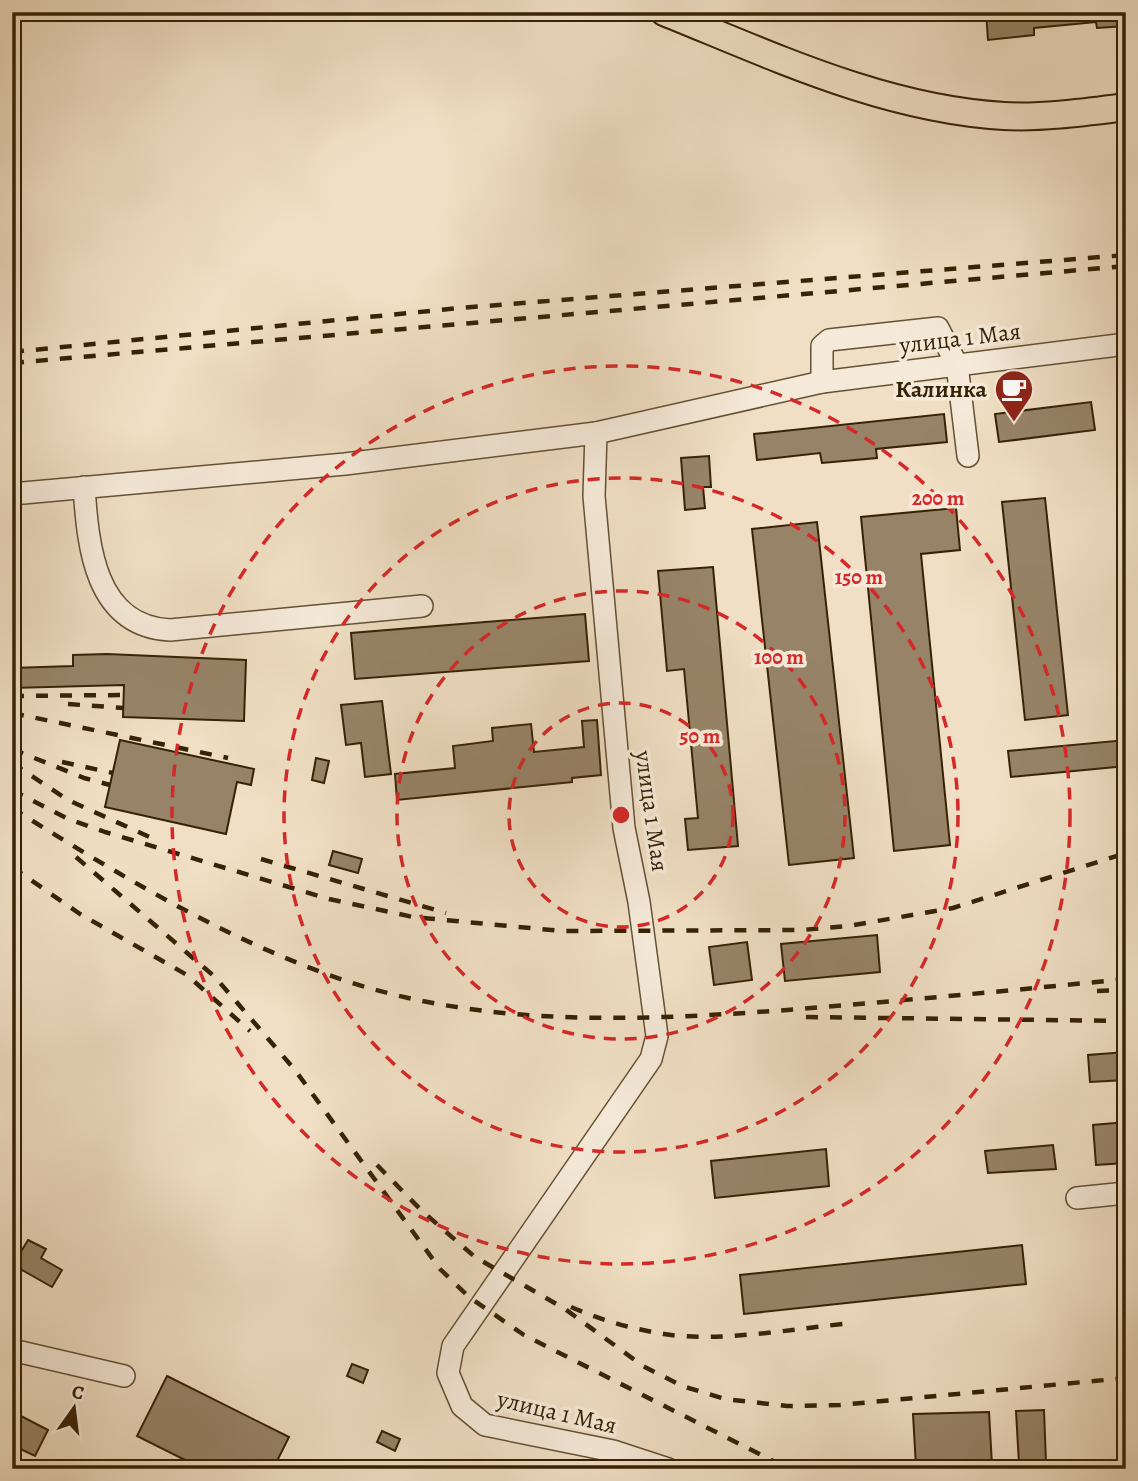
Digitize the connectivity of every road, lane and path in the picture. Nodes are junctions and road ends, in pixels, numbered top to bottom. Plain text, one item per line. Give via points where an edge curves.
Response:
1 (664, 12) edge
2 (1126, 107) edge
3 (1126, 344) edge
4 (957, 365) junction
5 (822, 382) junction
6 (596, 433) junction
7 (968, 456) dead end
8 (84, 487) junction
9 (12, 494) edge
10 (422, 606) dead end
11 (1126, 1193) edge
12 (1077, 1198) dead end
13 (12, 1350) edge
14 (124, 1376) dead end
15 (668, 1469) edge

1 - 2 main road via 803,68 919,104 1006,116
3 - 4 street, улица 1 Мая
4 - 5 street, улица 1 Мая
4 - 5 street via 938,328 829,340 822,346
4 - 7 street
5 - 6 street, улица 1 Мая
6 - 8 street via 345,464
6 - 15 street, улица 1 Мая via 594,496 624,828 657,1036 651,1059 453,1346 448,1373 462,1406 485,1425 613,1451
8 - 9 street
8 - 10 street via 94,567 122,613 149,629
11 - 12 street
13 - 14 street

